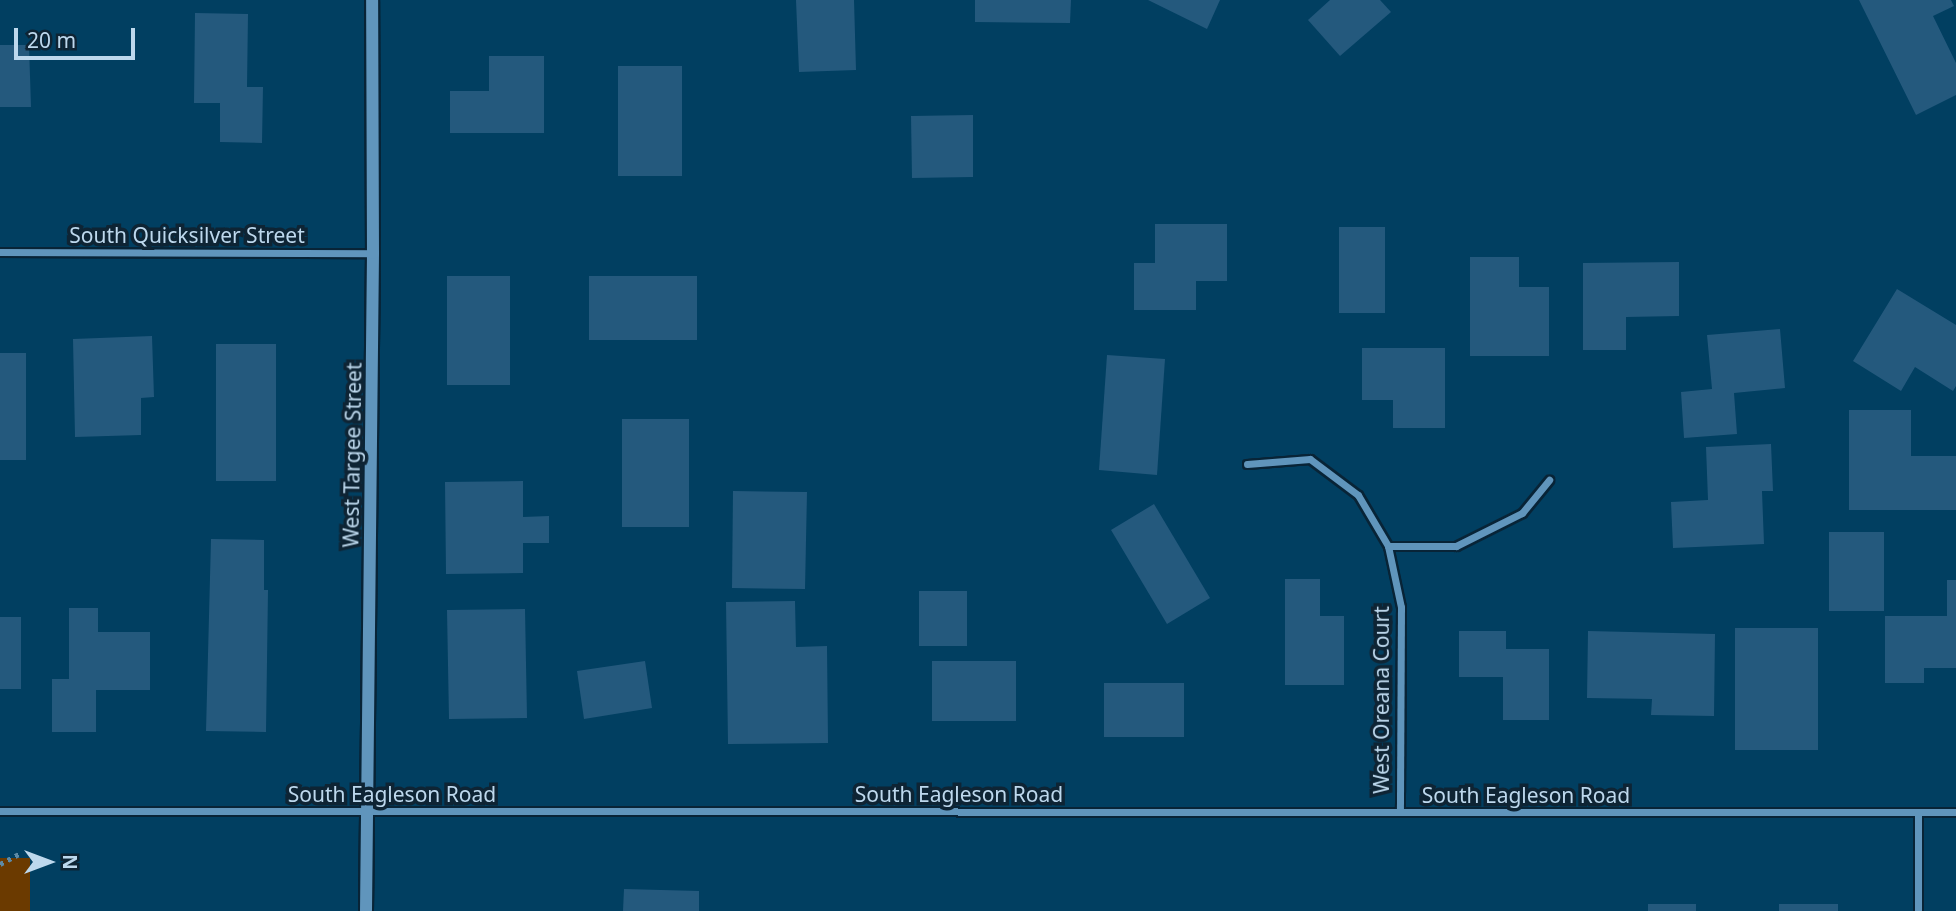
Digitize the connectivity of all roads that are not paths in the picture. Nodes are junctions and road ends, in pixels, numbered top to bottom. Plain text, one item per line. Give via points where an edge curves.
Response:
1 (372, 0) edge
2 (0, 252) edge
3 (373, 253) junction
4 (1247, 464) dead end
5 (1549, 480) dead end
6 (1388, 546) junction
7 (0, 811) edge
8 (367, 812) junction
9 (1399, 812) junction
10 (1918, 812) junction
11 (1956, 812) edge
12 (366, 911) edge
13 (1918, 911) edge

1 - 3 street, West Targee Street
2 - 3 street, South Quicksilver Street
3 - 8 street, West Targee Street
4 - 6 street, West Oreana Court via 1310,459 1358,495
5 - 6 street via 1522,513 1456,546
6 - 9 street, West Oreana Court via 1401,607
7 - 8 street, South Eagleson Road
8 - 9 street, South Eagleson Road
8 - 12 street, West Targee Street
9 - 10 street, South Eagleson Road
10 - 11 street, South Eagleson Road
10 - 13 street

